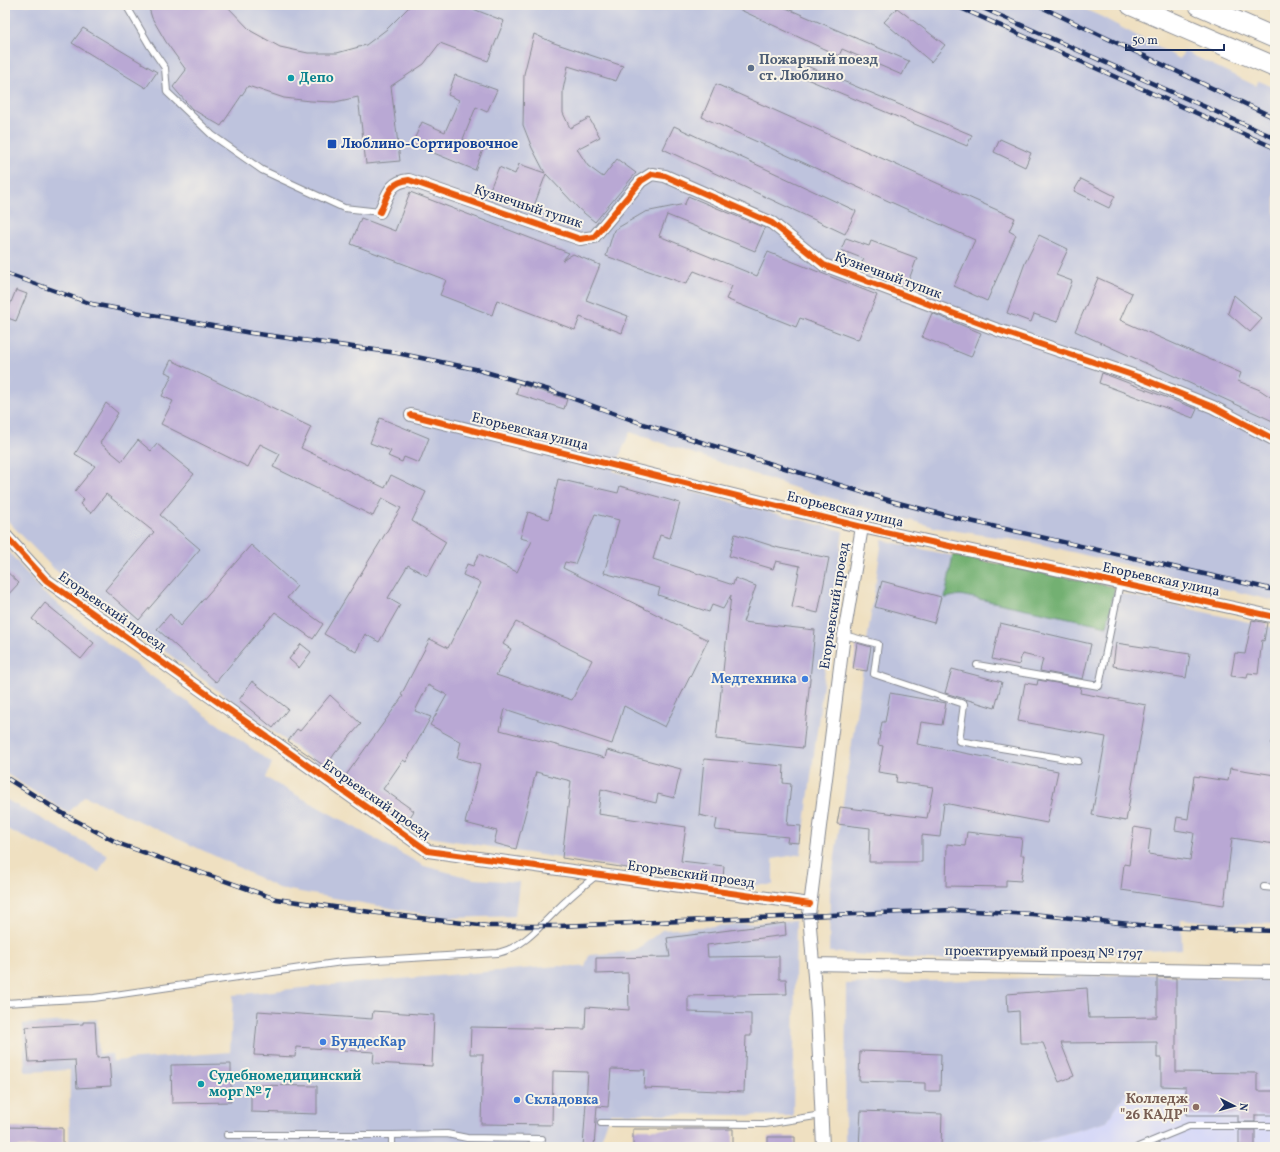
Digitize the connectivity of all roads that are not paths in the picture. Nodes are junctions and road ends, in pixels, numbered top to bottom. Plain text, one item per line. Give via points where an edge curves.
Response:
1 (126, 5) edge
2 (1131, 5) edge
3 (1199, 5) edge
4 (1275, 38) edge
5 (1275, 67) edge
6 (380, 212) joint
7 (412, 415) dead end
8 (1275, 440) edge
9 (862, 527) junction
10 (5, 535) edge
11 (1120, 583) junction
12 (1275, 617) edge
13 (844, 634) junction
14 (977, 665) dead end
15 (1078, 761) dead end
16 (597, 875) junction
17 (1264, 887) dead end
18 (1275, 888) edge
19 (810, 904) junction
20 (812, 964) junction
21 (1275, 972) edge
22 (5, 1002) edge
23 (822, 1115) junction
24 (601, 1123) dead end
25 (1275, 1126) edge
26 (228, 1135) dead end
27 (392, 1135) junction
28 (542, 1139) dead end
29 (392, 1147) edge
30 (823, 1147) edge
31 (1138, 1147) edge

1 - 6 lane via 165,68 167,92 212,135 262,170 344,208
2 - 5 main road
3 - 4 main road
6 - 8 street, Кузнечный тупик via 391,188 398,181 409,180 580,239 594,237 641,181 652,174 665,176 772,223 824,265 998,330 1138,377 1213,407
7 - 9 street, Егорьевская улица
9 - 11 street, Егорьевская улица
9 - 13 street, Егорьевский проезд
10 - 16 street, Егорьевский проезд via 46,580 428,852
11 - 12 street, Егорьевская улица
11 - 14 lane via 1099,686
13 - 15 lane via 878,644 874,674 964,704 959,741
13 - 19 street, Егорьевский проезд
16 - 19 street, Егорьевский проезд
16 - 22 lane via 521,944 498,953 342,962 94,998
17 - 18 lane
19 - 20 street, Егорьевский проезд
20 - 21 street, проектируемый проезд № 1797
20 - 23 street, Егорьевский проезд
23 - 24 lane via 765,1124
23 - 30 street, Егорьевский проезд
25 - 31 lane via 1189,1126
26 - 27 lane
27 - 28 lane via 447,1134 467,1138
27 - 29 lane

